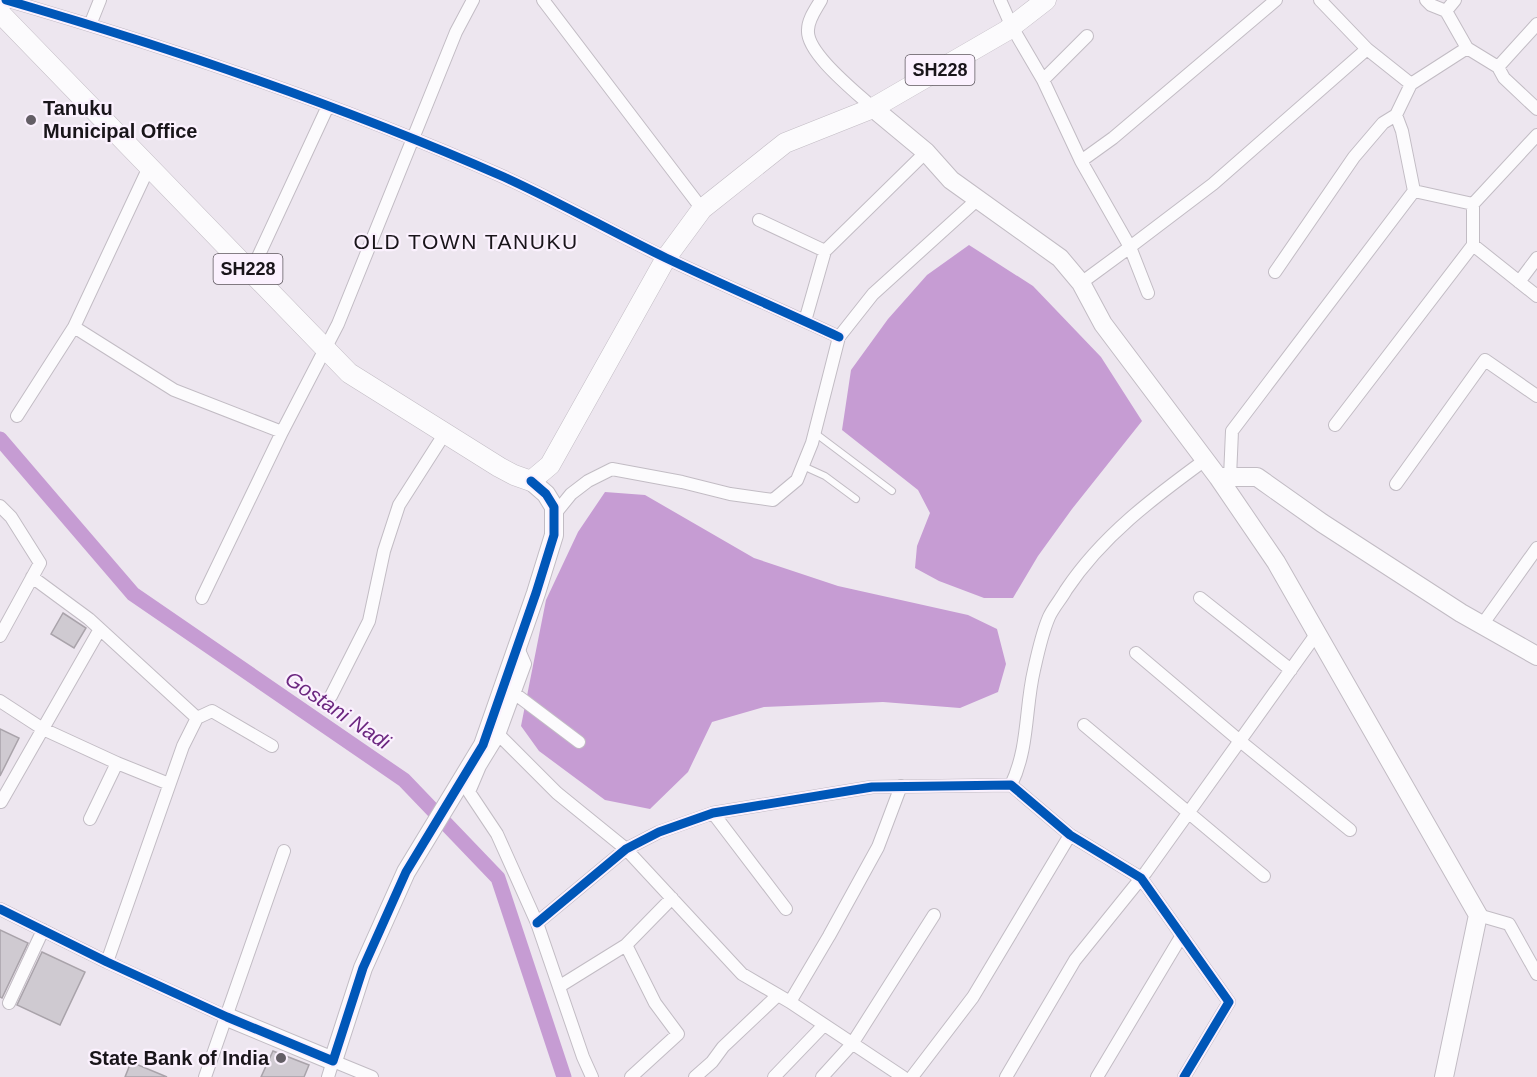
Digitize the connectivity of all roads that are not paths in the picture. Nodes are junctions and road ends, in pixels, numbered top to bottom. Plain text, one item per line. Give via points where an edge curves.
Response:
1 (6, 0) edge
2 (100, 0) edge
3 (472, 0) edge
4 (543, 0) edge
5 (821, 0) edge
6 (1000, 0) edge
7 (1276, 0) edge
8 (1320, 0) edge
9 (1426, 0) edge
10 (1455, 0) edge
11 (0, 3) edge
12 (1446, 11) junction
13 (0, 13) edge
14 (1022, 19) edge
15 (1537, 24) edge
16 (90, 25) junction
17 (1087, 36) dead end
18 (1467, 48) junction
19 (1367, 49) junction
20 (1498, 68) junction
21 (1043, 80) junction
22 (1411, 84) junction
23 (328, 106) junction
24 (873, 108) junction
25 (1537, 109) edge
26 (1396, 115) junction
27 (1537, 135) edge
28 (412, 138) junction
29 (926, 152) junction
30 (1081, 161) junction
31 (149, 167) junction
32 (1414, 191) junction
33 (979, 198) junction
34 (1473, 204) junction
35 (702, 209) junction
36 (759, 220) dead end
37 (1473, 245) junction
38 (1130, 248) junction
39 (825, 251) junction
40 (666, 258) junction
41 (1537, 258) edge
42 (251, 272) junction
43 (1275, 272) dead end
44 (1518, 282) junction
45 (1081, 283) junction
46 (1148, 292) dead end
47 (1537, 296) edge
48 (805, 321) junction
49 (74, 327) junction
50 (839, 337) junction
51 (325, 348) junction
52 (1537, 396) edge
53 (17, 416) dead end
54 (1335, 425) dead end
55 (282, 432) junction
56 (445, 433) junction
57 (815, 433) junction
58 (1205, 460) junction
59 (803, 466) junction
60 (1224, 477) junction
61 (531, 481) junction
62 (1396, 484) dead end
63 (892, 491) dead end
64 (856, 499) dead end
65 (0, 506) edge
66 (554, 515) junction
67 (1537, 548) edge
68 (32, 577) junction
69 (202, 598) dead end
70 (1200, 598) dead end
71 (1482, 625) junction
72 (100, 629) junction
73 (1317, 633) junction
74 (0, 636) edge
75 (518, 648) junction
76 (1136, 653) dead end
77 (1537, 656) edge
78 (1291, 670) junction
79 (514, 693) junction
80 (331, 696) dead end
81 (0, 701) edge
82 (197, 718) junction
83 (1084, 725) dead end
84 (43, 729) junction
85 (499, 735) junction
86 (1240, 741) junction
87 (579, 742) dead end
88 (272, 746) dead end
89 (117, 763) junction
90 (169, 784) junction
91 (1011, 785) junction
92 (901, 786) junction
93 (1, 802) edge
94 (712, 813) junction
95 (1189, 813) junction
96 (90, 819) dead end
97 (1350, 830) dead end
98 (1070, 835) junction
99 (626, 849) junction
100 (284, 851) dead end
101 (1264, 876) dead end
102 (1141, 878) junction
103 (672, 898) junction
104 (0, 909) edge
105 (786, 909) dead end
106 (934, 915) dead end
107 (1478, 915) junction
108 (537, 923) junction
109 (43, 930) junction
110 (1182, 935) junction
111 (626, 945) junction
112 (107, 962) junction
113 (1537, 974) edge
114 (560, 986) junction
115 (778, 995) junction
116 (790, 1002) junction
117 (9, 1003) dead end
118 (226, 1017) junction
119 (824, 1025) junction
120 (852, 1044) junction
121 (331, 1069) edge
122 (205, 1077) edge
123 (372, 1077) edge
124 (592, 1077) edge
125 (631, 1077) edge
126 (695, 1077) edge
127 (774, 1077) edge
128 (822, 1077) edge
129 (903, 1077) edge
130 (912, 1077) edge
131 (1006, 1077) edge
132 (1098, 1077) edge
133 (1184, 1077) edge
134 (1444, 1077) edge

1 - 11 street
1 - 16 street
2 - 16 street
3 - 28 street
4 - 35 street
5 - 24 street via 807,31 814,50
6 - 14 street
7 - 30 street
8 - 19 street
9 - 12 street
10 - 12 street
12 - 18 street
13 - 31 main road, SH228
14 - 21 street
14 - 24 main road, SH228
15 - 20 street
16 - 23 street
17 - 21 street
18 - 20 street
18 - 22 street
19 - 22 street
19 - 38 street via 1213,184
20 - 25 street
21 - 30 street
22 - 26 street
23 - 28 street
23 - 42 street
24 - 29 street
24 - 35 main road, SH228 via 785,143
26 - 32 street
26 - 43 street via 1383,123 1354,157
27 - 34 street
28 - 40 street via 506,178
28 - 51 street
29 - 33 street via 951,180
29 - 39 street
30 - 38 street
31 - 42 main road, SH228
31 - 49 street
32 - 34 street
32 - 60 street via 1232,431
33 - 45 street via 1060,258
33 - 50 street via 873,294
34 - 37 street
35 - 40 main road, SH228
36 - 39 street
37 - 44 street
37 - 54 street
38 - 45 street
38 - 46 street
39 - 48 street
40 - 48 street
40 - 61 main road, SH228 via 550,465
41 - 44 street
42 - 51 main road, SH228
44 - 47 street
45 - 58 street via 1103,324
48 - 50 street
49 - 53 street
49 - 55 street via 174,390
50 - 57 street
51 - 55 street
51 - 56 main road, SH228 via 349,373
52 - 62 street via 1485,360
55 - 69 street
56 - 61 main road, SH228
56 - 80 street via 399,506 384,551 369,621
57 - 59 street
57 - 63 lane
58 - 60 street
58 - 91 street via 1156,496 1102,544 1049,616 1028,695 1020,767
59 - 64 lane via 825,476
59 - 66 street via 796,480 773,500 612,469 571,494
60 - 71 street via 1257,477
60 - 73 street
61 - 66 street via 546,494
65 - 68 street via 40,564
66 - 75 street via 554,535
67 - 71 street
68 - 72 street
68 - 74 street
70 - 78 street
71 - 77 street
72 - 82 street
72 - 84 street
73 - 78 street
73 - 107 street
75 - 79 street via 525,664
75 - 121 street via 483,745 406,872 363,968
76 - 86 street
78 - 86 street
79 - 85 street
79 - 87 street
81 - 84 street
82 - 88 street via 212,711
82 - 90 street
83 - 95 street
84 - 89 street
84 - 93 street
85 - 99 street via 557,793
85 - 108 street via 469,792 497,834
86 - 95 street
86 - 97 street
89 - 90 street
89 - 96 street
90 - 112 street
91 - 92 street
91 - 98 street
92 - 94 street
92 - 116 street via 878,847
94 - 99 street
94 - 105 street
95 - 101 street
95 - 102 street
98 - 102 street
98 - 130 street via 973,996
99 - 103 street
99 - 108 street
100 - 118 street
102 - 110 street
102 - 131 street via 1075,960
103 - 111 street
103 - 115 street via 742,974
104 - 109 street
106 - 120 street
107 - 113 street via 1509,924
107 - 134 street
108 - 114 street
109 - 112 street
109 - 117 street
110 - 132 street
110 - 133 street via 1229,1002
111 - 114 street
111 - 125 street via 655,1003 678,1034
112 - 118 street
114 - 124 street
115 - 116 street
115 - 126 street
116 - 119 street
118 - 121 street
118 - 122 street
119 - 120 street
119 - 127 street
120 - 128 street
120 - 129 street
121 - 123 street

